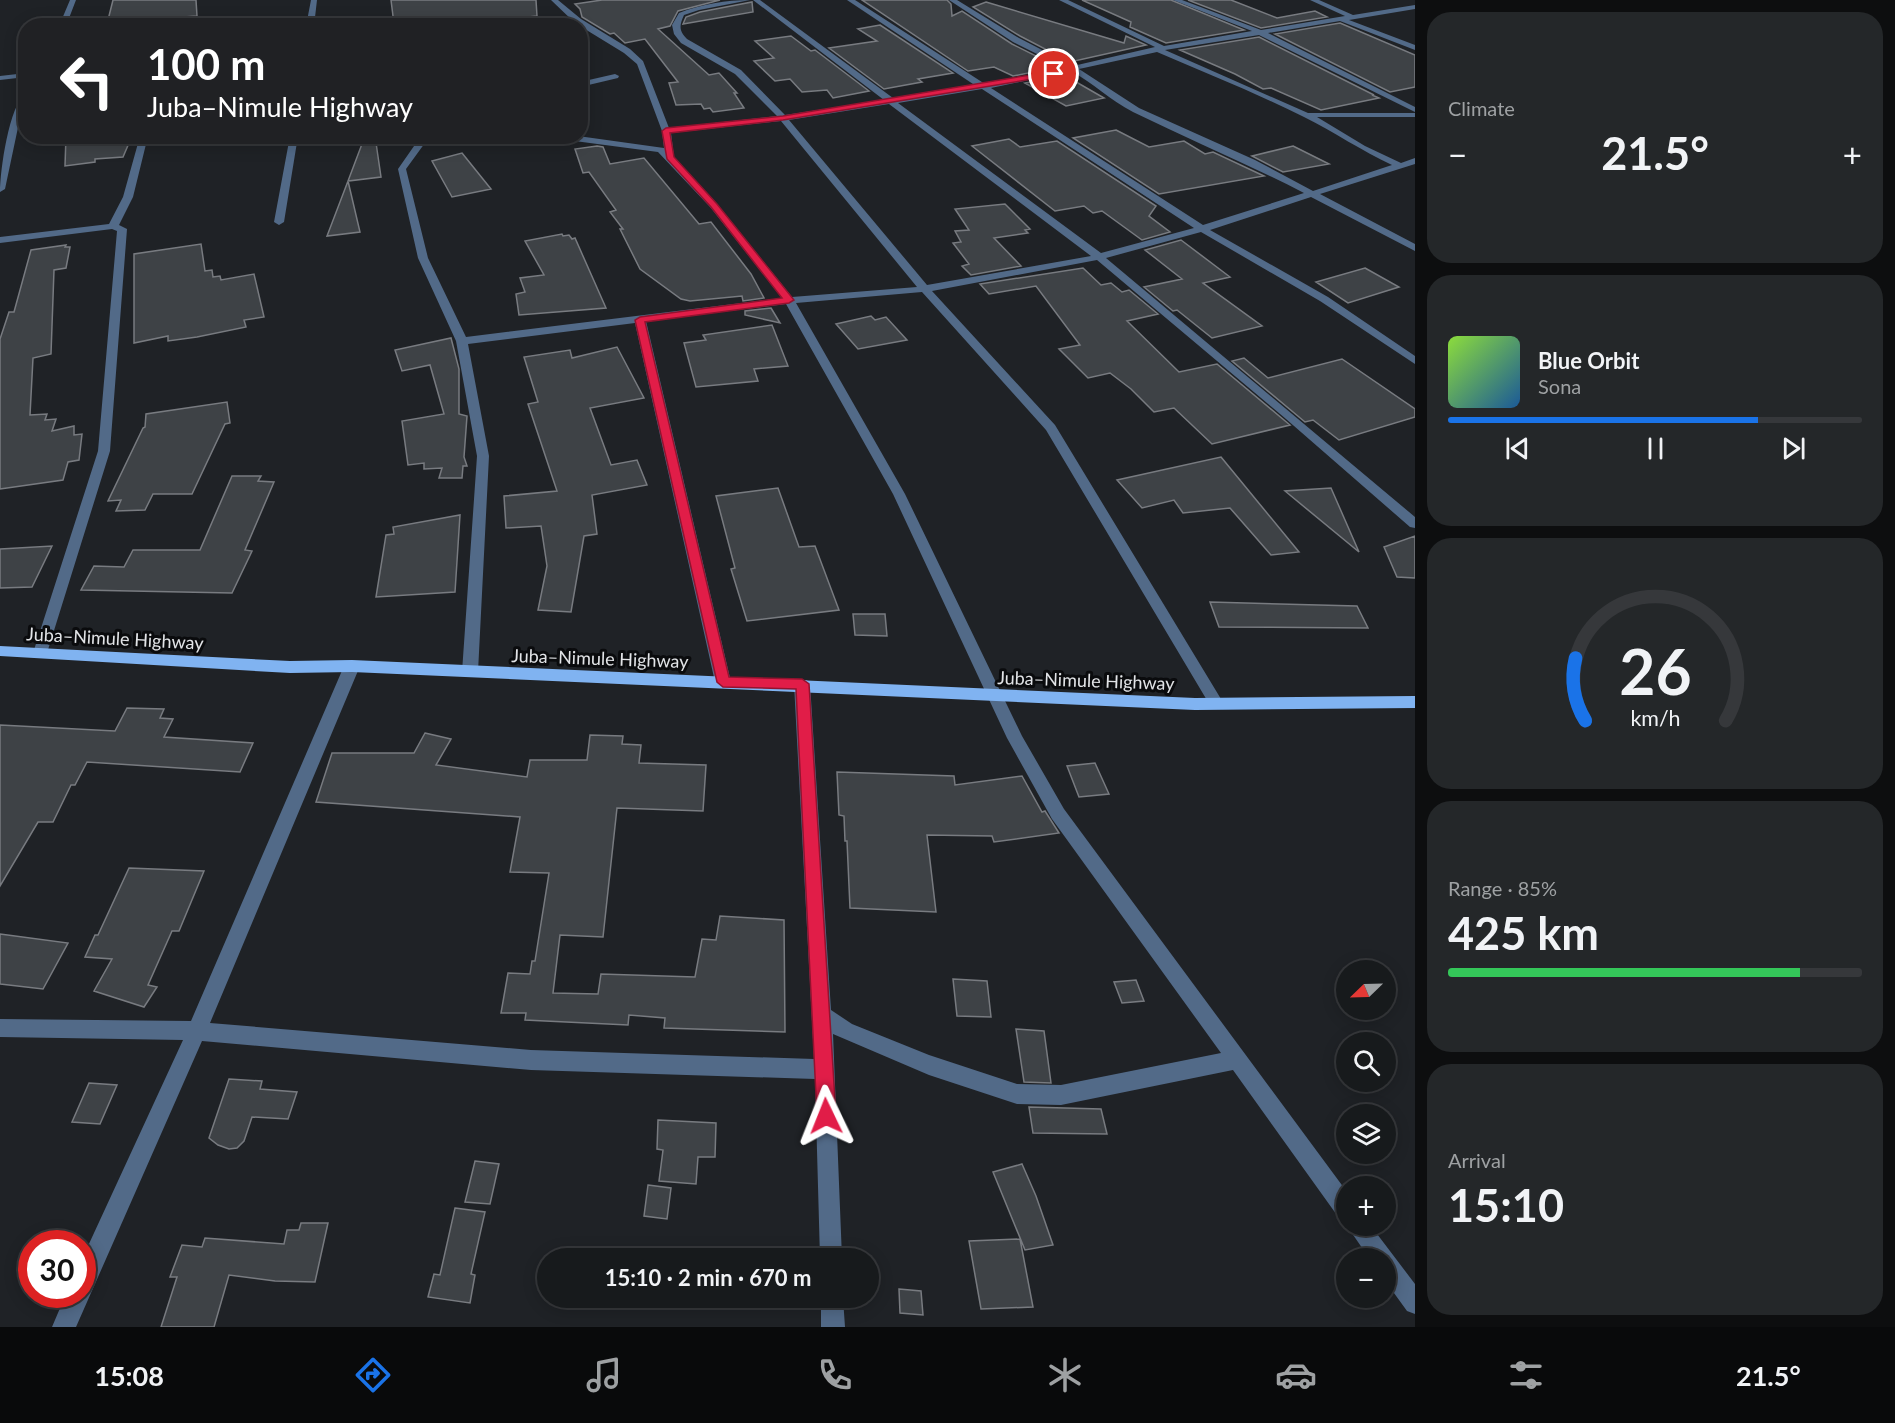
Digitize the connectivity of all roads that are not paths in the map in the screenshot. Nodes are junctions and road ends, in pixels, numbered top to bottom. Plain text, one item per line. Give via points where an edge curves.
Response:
1 (73, 0) edge
2 (314, 0) edge
3 (554, 0) edge
4 (770, 0) edge
5 (850, 0) edge
6 (952, 0) edge
7 (1062, 0) edge
8 (1176, 0) edge
9 (1313, 0) edge
10 (754, 1) edge
11 (1415, 7) edge
12 (1352, 17) junction
13 (65, 18) edge
14 (311, 18) edge
15 (573, 18) edge
16 (1341, 19) junction
17 (588, 30) edge
18 (1258, 31) junction
19 (1160, 48) junction
20 (1415, 48) edge
21 (1073, 69) junction
22 (18, 76) edge
23 (615, 76) dead end
24 (0, 78) edge
25 (588, 83) edge
26 (983, 86) junction
27 (890, 101) junction
28 (1415, 110) edge
29 (18, 113) edge
30 (1307, 115) junction
31 (1415, 115) edge
32 (783, 118) junction
33 (666, 131) junction
34 (588, 140) edge
35 (142, 144) edge
36 (293, 144) edge
37 (420, 144) edge
38 (670, 158) junction
39 (1409, 164) edge
40 (0, 189) edge
41 (1314, 194) junction
42 (279, 222) dead end
43 (113, 226) junction
44 (1202, 229) junction
45 (0, 240) edge
46 (1415, 248) edge
47 (1099, 257) junction
48 (925, 290) junction
49 (789, 300) junction
50 (640, 320) junction
51 (462, 341) junction
52 (1415, 362) edge
53 (1415, 524) edge
54 (0, 651) edge
55 (40, 653) junction
56 (352, 666) junction
57 (470, 672) junction
58 (723, 682) junction
59 (802, 684) junction
60 (997, 696) junction
61 (1415, 702) edge
62 (1216, 703) junction
63 (821, 1014) junction
64 (0, 1028) edge
65 (197, 1031) junction
66 (1236, 1060) junction
67 (825, 1069) junction
68 (1336, 1195) edge
69 (1366, 1236) edge
70 (831, 1248) edge
71 (1375, 1248) edge
72 (96, 1254) edge
73 (1396, 1276) edge
74 (1415, 1302) edge
75 (72, 1308) edge
76 (833, 1308) edge
77 (64, 1327) edge
78 (834, 1327) edge

1 - 13 street
2 - 14 street
3 - 15 street
4 - 10 street
5 - 26 street
6 - 21 street via 1016,40
7 - 19 street
8 - 18 street
9 - 12 street
10 - 27 street
10 - 32 street via 681,14 676,25 678,34 738,72
11 - 12 street
12 - 16 street
16 - 18 street
16 - 20 street
17 - 33 street via 627,51 640,63
18 - 19 street
18 - 28 street
19 - 21 street
19 - 30 street
21 - 26 street
21 - 41 street via 1136,110
22 - 24 street
23 - 25 street
26 - 27 street
26 - 44 street
27 - 32 street
27 - 47 street
29 - 40 street
30 - 31 street
30 - 39 street via 1362,148
32 - 33 street
32 - 48 street
33 - 38 street
34 - 38 street via 661,150
35 - 43 street via 128,197
36 - 42 street
37 - 51 street via 402,169 423,258
38 - 49 street
39 - 41 street
41 - 44 street
41 - 46 street
43 - 45 street
43 - 55 street via 122,229 104,451
44 - 47 street
44 - 52 street via 1324,299
47 - 48 street
47 - 53 street
48 - 49 street
48 - 62 street via 1051,428
49 - 50 street
49 - 60 street via 899,494
50 - 51 street
50 - 58 street
51 - 57 street via 483,456
54 - 55 main road, Juba–Nimule Highway
55 - 56 main road, Juba–Nimule Highway via 290,667
56 - 57 main road, Juba–Nimule Highway
56 - 65 street
57 - 58 main road, Juba–Nimule Highway
58 - 59 main road, Juba–Nimule Highway
59 - 60 main road, Juba–Nimule Highway
59 - 63 street
60 - 62 main road, Juba–Nimule Highway
60 - 66 street via 1058,814
61 - 62 main road, Juba–Nimule Highway
63 - 66 street via 856,1035 929,1065 1017,1094 1061,1095
63 - 67 street
64 - 65 street
65 - 67 street via 531,1060
65 - 72 street
66 - 68 street
67 - 70 street
69 - 71 street
73 - 74 street
75 - 77 street
76 - 78 street

